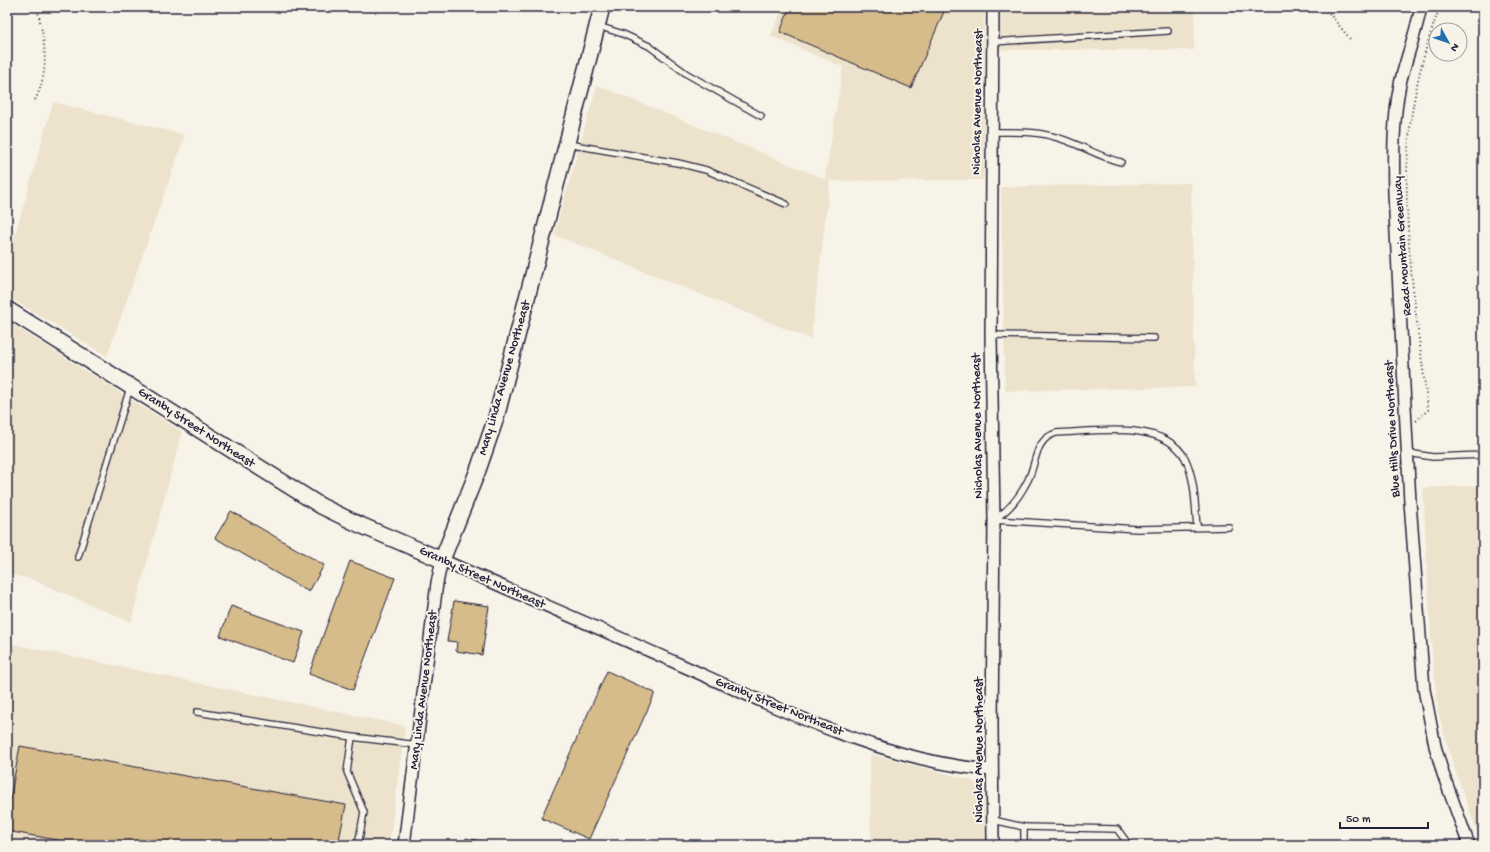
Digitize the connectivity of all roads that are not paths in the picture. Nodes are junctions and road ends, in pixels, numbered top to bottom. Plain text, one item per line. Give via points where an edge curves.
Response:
1 (602, 7) edge
2 (993, 7) edge
3 (1421, 7) edge
4 (598, 26) junction
5 (1168, 32) dead end
6 (993, 42) junction
7 (761, 116) dead end
8 (992, 132) junction
9 (567, 144) junction
10 (1121, 162) dead end
11 (786, 204) dead end
12 (7, 309) edge
13 (991, 335) junction
14 (1154, 338) dead end
15 (131, 386) junction
16 (1408, 453) junction
17 (1483, 455) edge
18 (994, 520) junction
19 (1197, 527) junction
20 (1229, 527) dead end
21 (78, 557) dead end
22 (442, 560) junction
23 (198, 712) dead end
24 (352, 737) junction
25 (418, 745) junction
26 (992, 770) junction
27 (993, 820) junction
28 (1024, 827) junction
29 (358, 845) edge
30 (404, 845) edge
31 (993, 845) edge
32 (1024, 845) edge
33 (1129, 845) edge
34 (1470, 845) edge

1 - 4 street, Mary Linda Avenue Northeast
2 - 6 street, Nicholas Avenue Northeast
3 - 16 street, Blue Hills Drive Northeast via 1400,84 1393,160
4 - 7 lane via 649,46 687,74
4 - 9 street, Mary Linda Avenue Northeast
5 - 6 lane
6 - 8 street, Nicholas Avenue Northeast
8 - 10 lane via 1028,132 1052,136 1093,154
8 - 13 street, Nicholas Avenue Northeast
9 - 11 lane via 706,170
9 - 22 street, Mary Linda Avenue Northeast via 496,418
12 - 15 street, Granby Street Northeast
13 - 14 lane
13 - 18 street, Nicholas Avenue Northeast
15 - 21 lane
15 - 22 street, Granby Street Northeast via 321,506
16 - 17 lane via 1433,457
16 - 34 street, Blue Hills Drive Northeast via 1426,703 1443,774
18 - 19 lane via 1137,529
18 - 19 lane via 1008,510 1016,500 1028,480 1039,446 1044,439 1056,433 1123,431 1155,435 1170,441 1179,450 1189,469
18 - 26 street, Nicholas Avenue Northeast
19 - 20 lane
22 - 25 street, Mary Linda Avenue Northeast
22 - 26 street, Granby Street Northeast via 797,716 900,752
23 - 24 lane
24 - 25 lane
24 - 29 lane via 347,772 364,812
25 - 30 street, Mary Linda Avenue Northeast
26 - 27 street, Nicholas Avenue Northeast
27 - 28 lane
27 - 31 street, Nicholas Avenue Northeast
28 - 32 lane
28 - 33 lane via 1116,829

